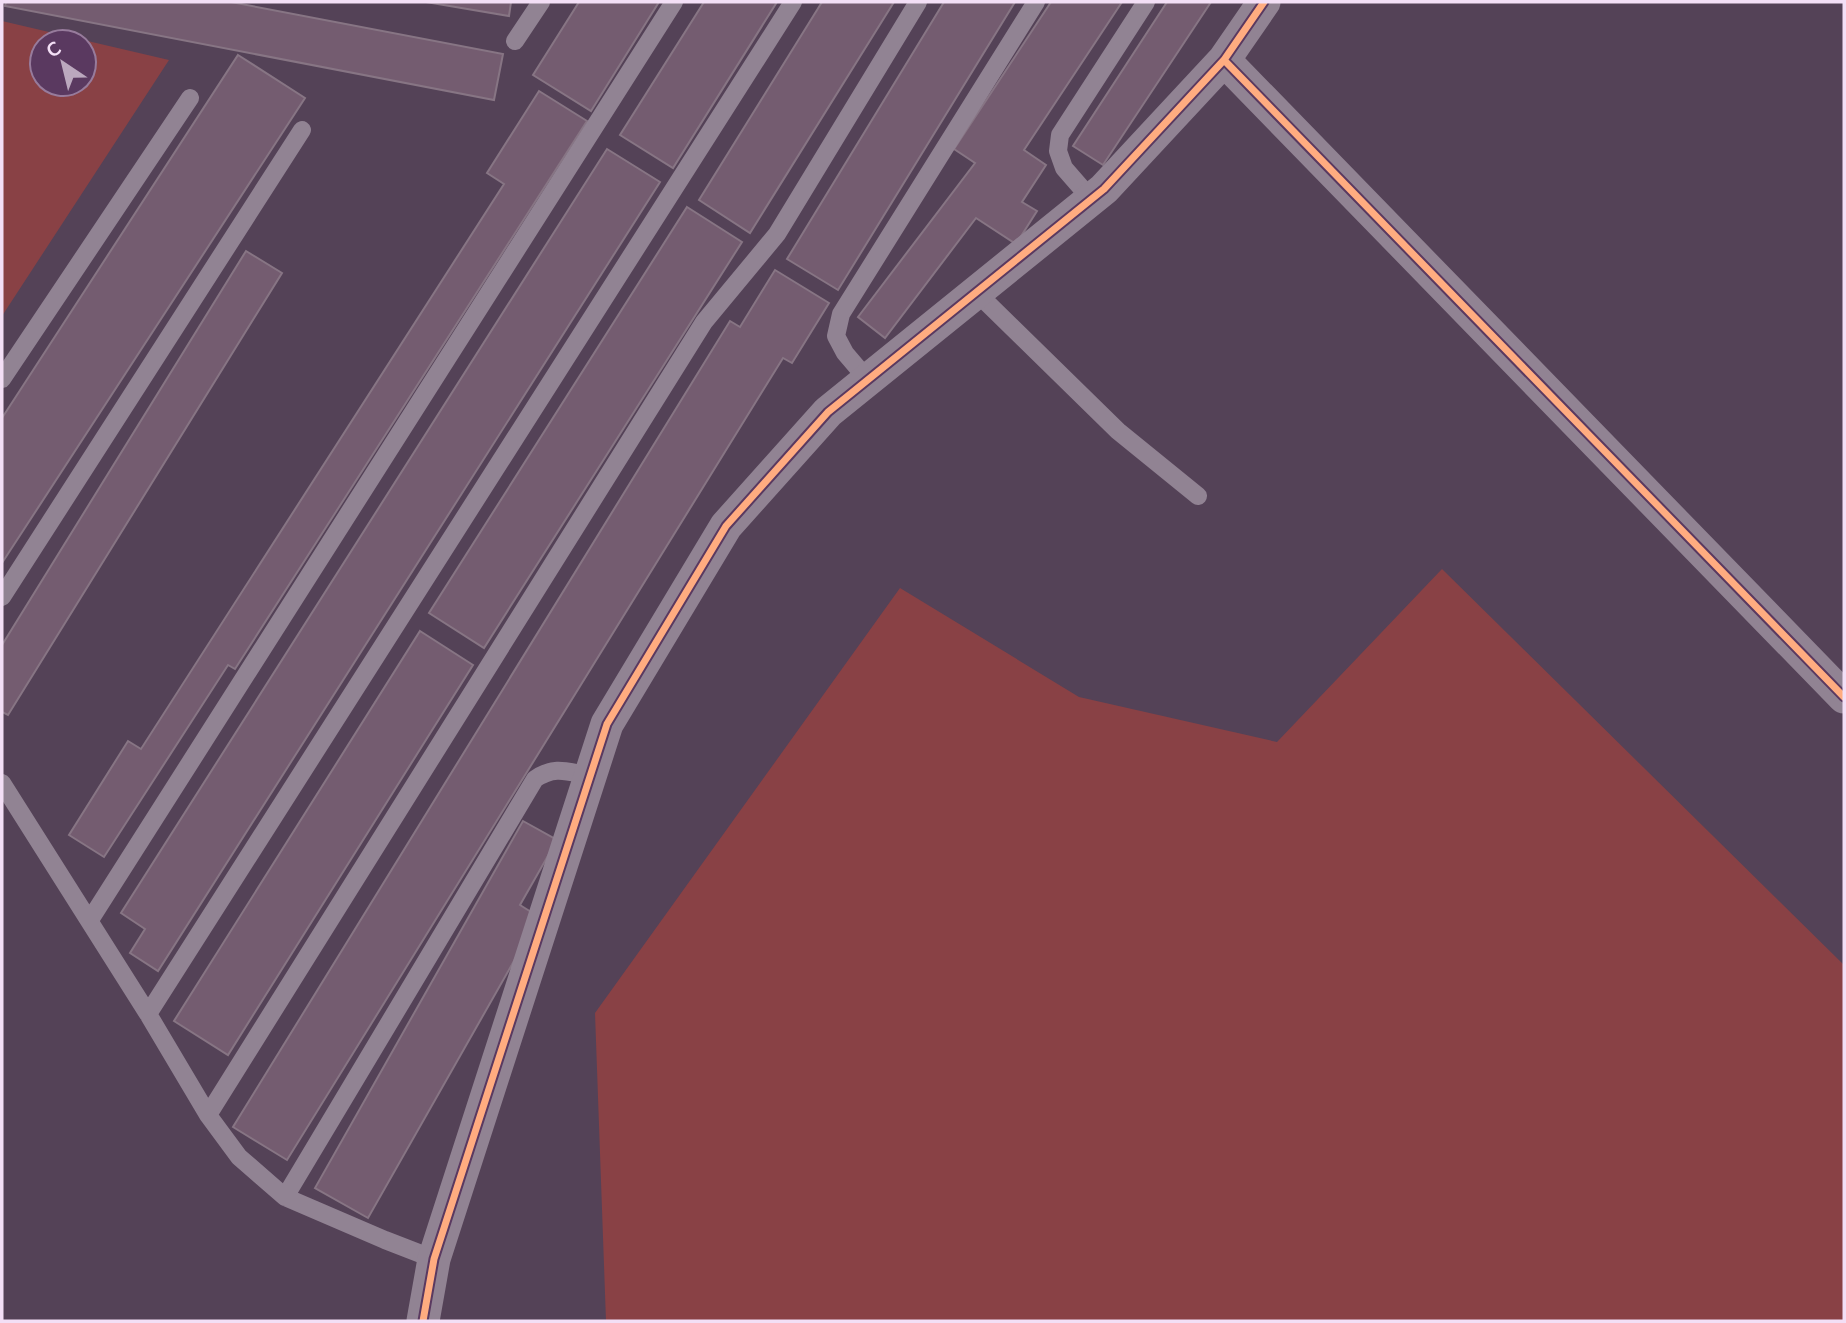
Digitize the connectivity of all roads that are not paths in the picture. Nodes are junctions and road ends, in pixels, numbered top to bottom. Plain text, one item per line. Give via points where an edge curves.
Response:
1 (541, 2) edge
2 (674, 2) edge
3 (793, 2) edge
4 (918, 2) edge
5 (1036, 2) edge
6 (1146, 2) edge
7 (1264, 2) edge
8 (515, 41) dead end
9 (1224, 60) junction
10 (190, 98) dead end
11 (302, 130) dead end
12 (1091, 199) junction
13 (976, 292) junction
14 (2, 379) edge
15 (868, 380) junction
16 (1198, 496) dead end
17 (2, 597) edge
18 (1844, 697) edge
19 (591, 776) junction
20 (2, 783) edge
21 (90, 920) junction
22 (148, 1014) junction
23 (208, 1115) junction
24 (285, 1196) junction
25 (434, 1259) junction
26 (423, 1321) edge

1 - 8 lane
2 - 21 lane
3 - 22 lane
4 - 23 lane via 777,234 704,322
5 - 15 lane via 841,314 836,336
6 - 12 lane via 1060,135 1058,151 1064,168
7 - 9 street
9 - 12 street
9 - 18 street
10 - 14 lane
11 - 17 lane
12 - 13 street
13 - 15 street
13 - 16 lane via 1118,431
15 - 19 street via 828,412 726,526 607,724
19 - 24 lane via 559,770 535,779
19 - 25 street
20 - 21 lane
21 - 22 lane
22 - 23 lane
23 - 24 lane via 239,1157
24 - 25 lane
25 - 26 street

